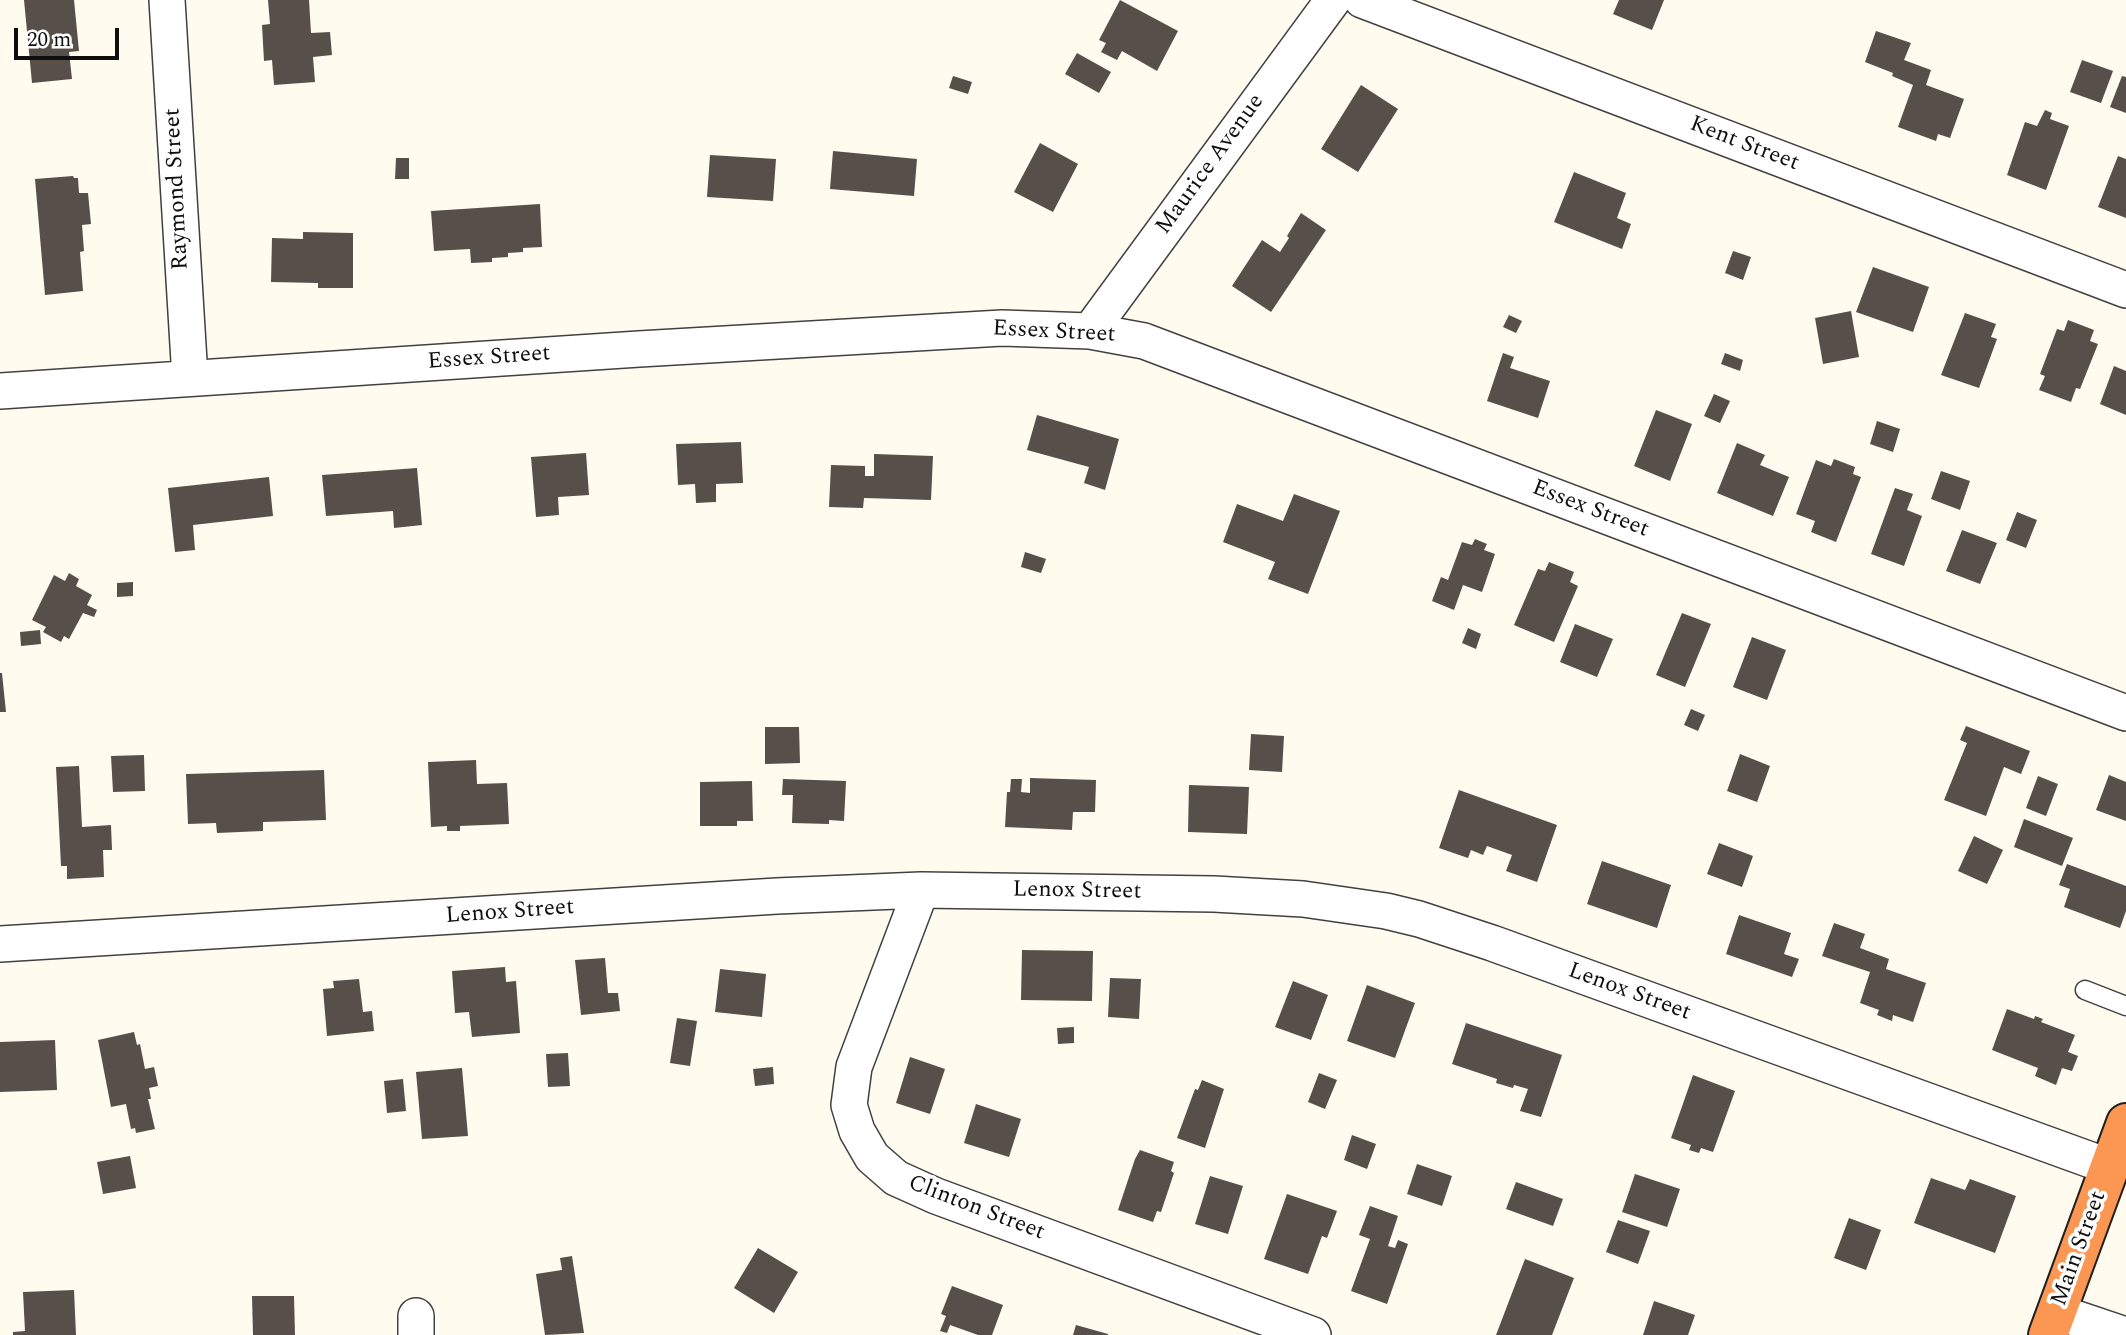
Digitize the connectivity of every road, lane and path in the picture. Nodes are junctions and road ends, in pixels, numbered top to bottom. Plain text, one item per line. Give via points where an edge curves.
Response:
1 (167, 0) edge
2 (1332, 0) edge
3 (1362, 0) edge
4 (2126, 290) edge
5 (1090, 331) junction
6 (190, 378) junction
7 (0, 391) edge
8 (2126, 713) edge
9 (921, 890) junction
10 (0, 944) edge
11 (2085, 990) dead end
12 (2126, 1006) edge
13 (2126, 1123) edge
14 (2110, 1167) junction
15 (2053, 1323) edge
16 (1313, 1335) edge
17 (2125, 1335) edge

1 - 6 street, Raymond Street
2 - 5 street, Maurice Avenue
3 - 4 street, Kent Street
5 - 6 street, Essex Street via 988,329
5 - 8 street, Essex Street via 1144,341
6 - 7 street, Essex Street
9 - 10 street, Lenox Street
9 - 14 street, Lenox Street via 1214,894 1303,899 1386,911 1492,943
9 - 16 street, Clinton Street via 854,1067 849,1105 857,1132 872,1157 896,1178 936,1196
11 - 12 lane
13 - 14 highway, Main Street
14 - 15 highway, Main Street
15 - 17 street

